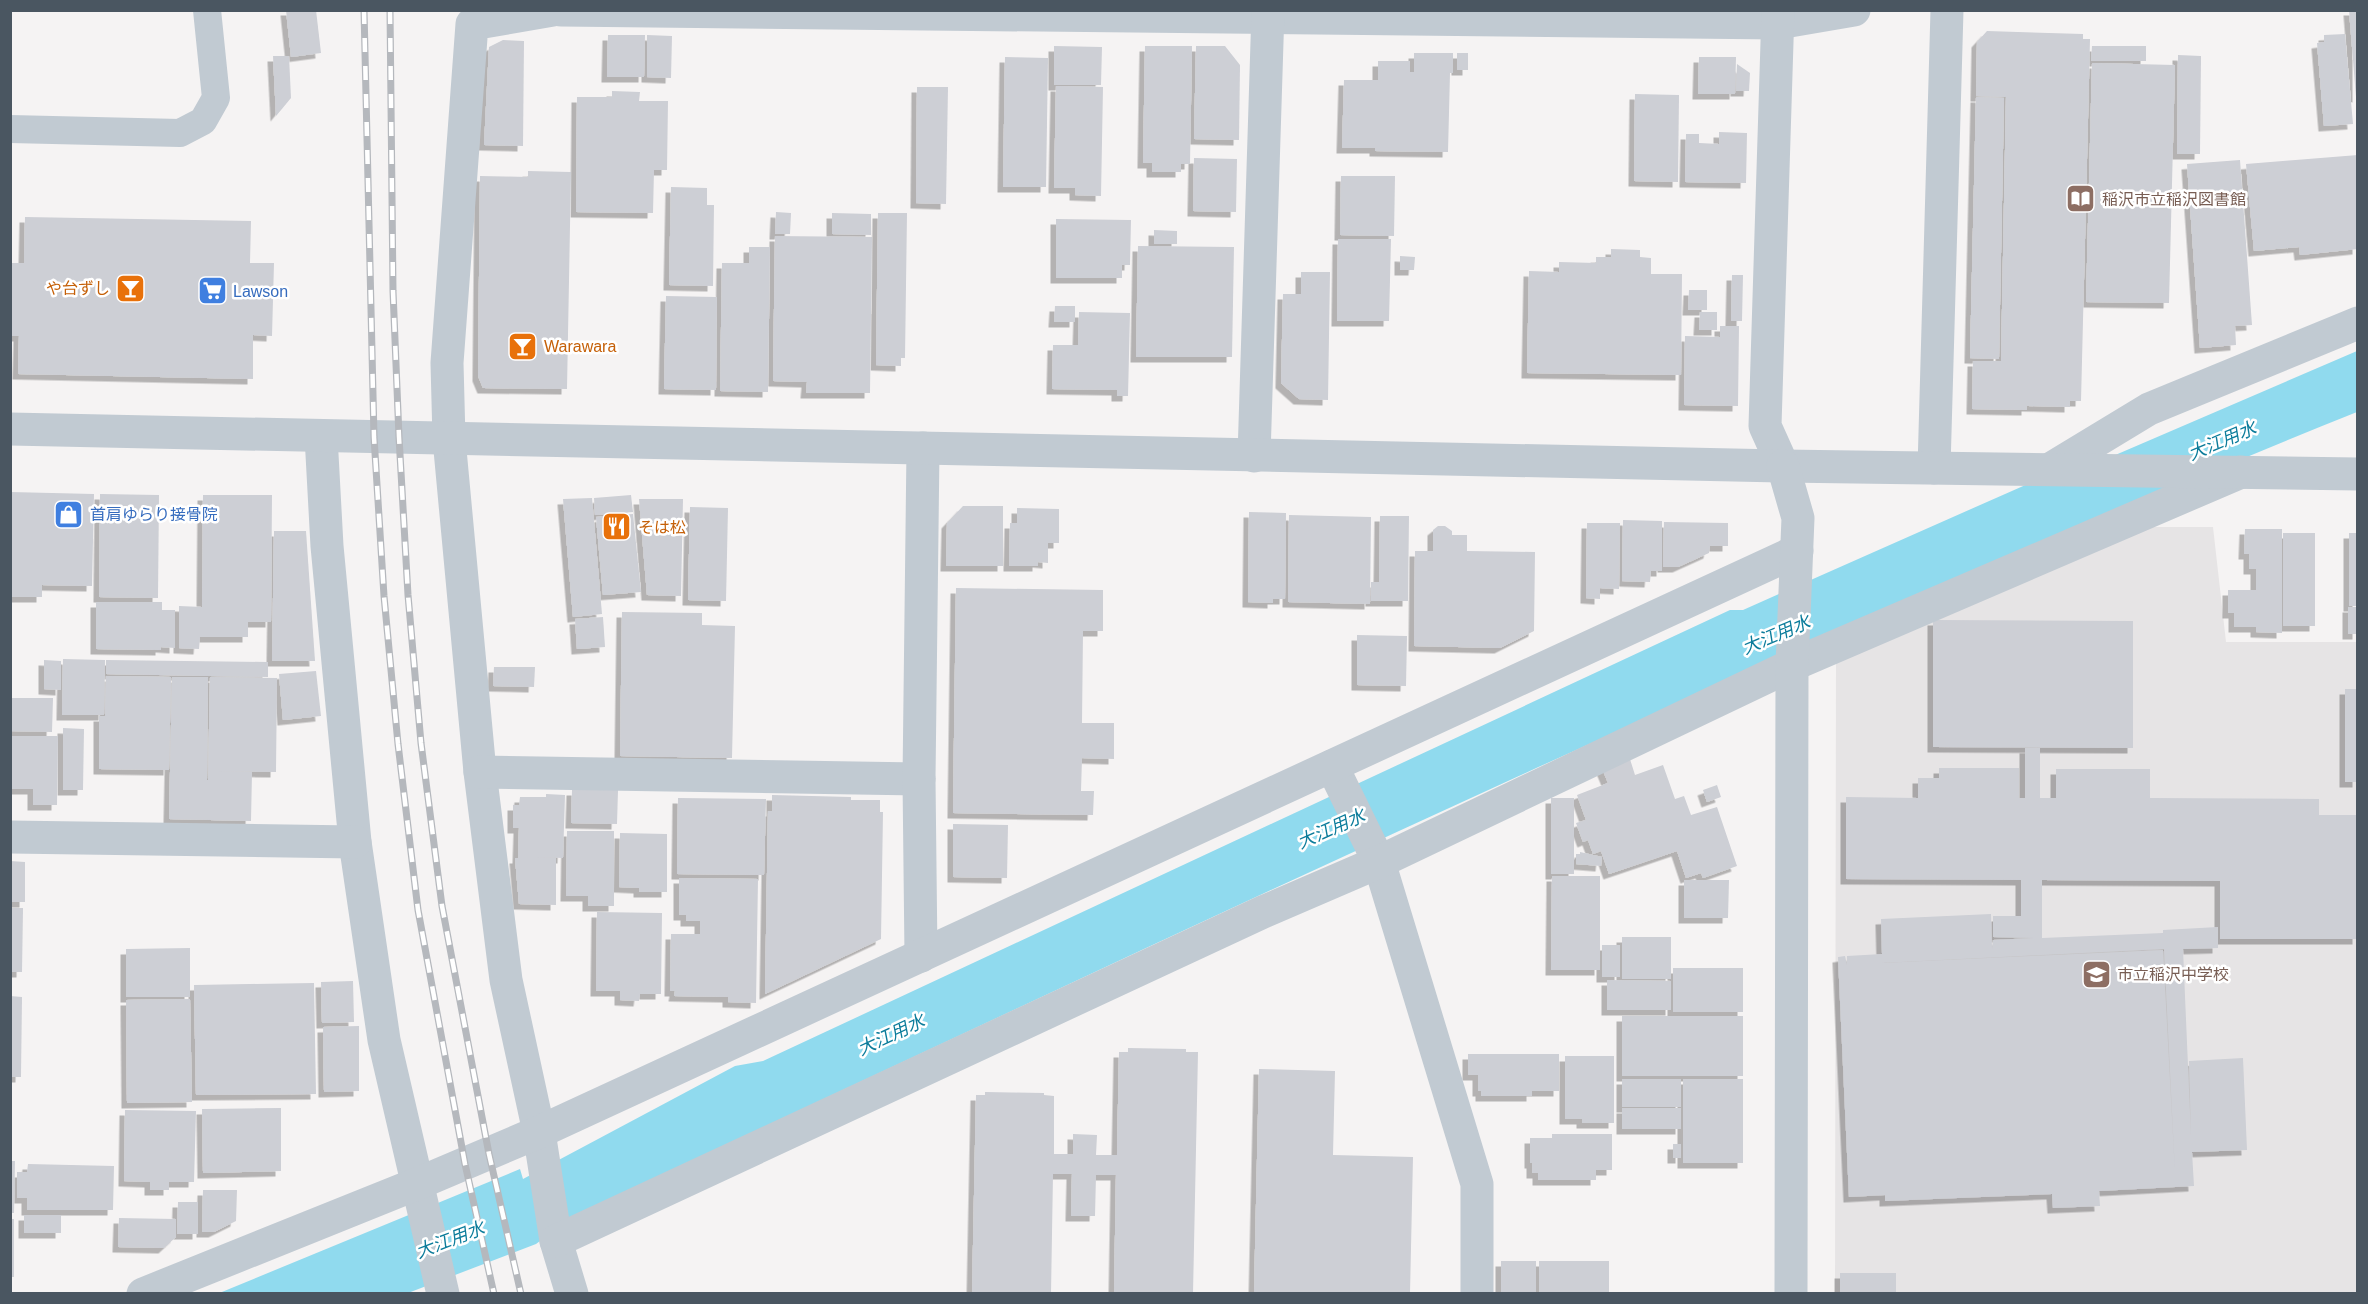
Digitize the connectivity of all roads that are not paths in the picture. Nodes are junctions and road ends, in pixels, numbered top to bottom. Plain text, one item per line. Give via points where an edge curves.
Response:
1 (207, 10) edge
2 (553, 10) edge
3 (561, 10) edge
4 (1854, 10) edge
5 (1947, 10) edge
6 (1268, 14) edge
7 (1778, 17) edge
8 (10, 129) edge
9 (2358, 323) edge
10 (10, 429) edge
11 (321, 436) junction
12 (449, 439) junction
13 (923, 448) junction
14 (1254, 456) junction
15 (1783, 466) junction
16 (1934, 468) junction
17 (2050, 469) junction
18 (2229, 471) junction
19 (2358, 474) edge
20 (1796, 566) junction
21 (1792, 662) junction
22 (480, 771) junction
23 (1337, 776) junction
24 (920, 779) junction
25 (10, 837) edge
26 (355, 842) junction
27 (1376, 857) junction
28 (921, 956) junction
29 (540, 1143) junction
30 (421, 1192) junction
31 (556, 1237) junction
32 (443, 1292) edge
33 (143, 1293) edge
34 (572, 1293) edge
35 (1477, 1293) edge
36 (1791, 1293) edge

1 - 8 lane via 216,98 203,121 180,133
2 - 12 street via 472,24 447,363
3 - 6 street
4 - 7 street
5 - 16 street
6 - 7 street
6 - 14 street
7 - 15 street via 1765,426
9 - 17 street via 2149,408
10 - 11 street
11 - 12 street
11 - 26 street via 327,546
12 - 13 street
12 - 22 street
13 - 14 street
13 - 24 street
14 - 15 street
15 - 16 street
15 - 20 street via 1798,518
16 - 17 street
17 - 18 street
18 - 19 street
18 - 21 street
20 - 21 street
20 - 23 street
21 - 27 street
21 - 36 street
22 - 24 street
22 - 29 street via 507,980
23 - 27 street
23 - 28 street
24 - 28 street
25 - 26 street
26 - 30 street via 384,1040
27 - 31 street
27 - 35 street via 1477,1184
28 - 29 street
29 - 30 street
29 - 31 street
30 - 32 street
30 - 33 street
31 - 34 street

